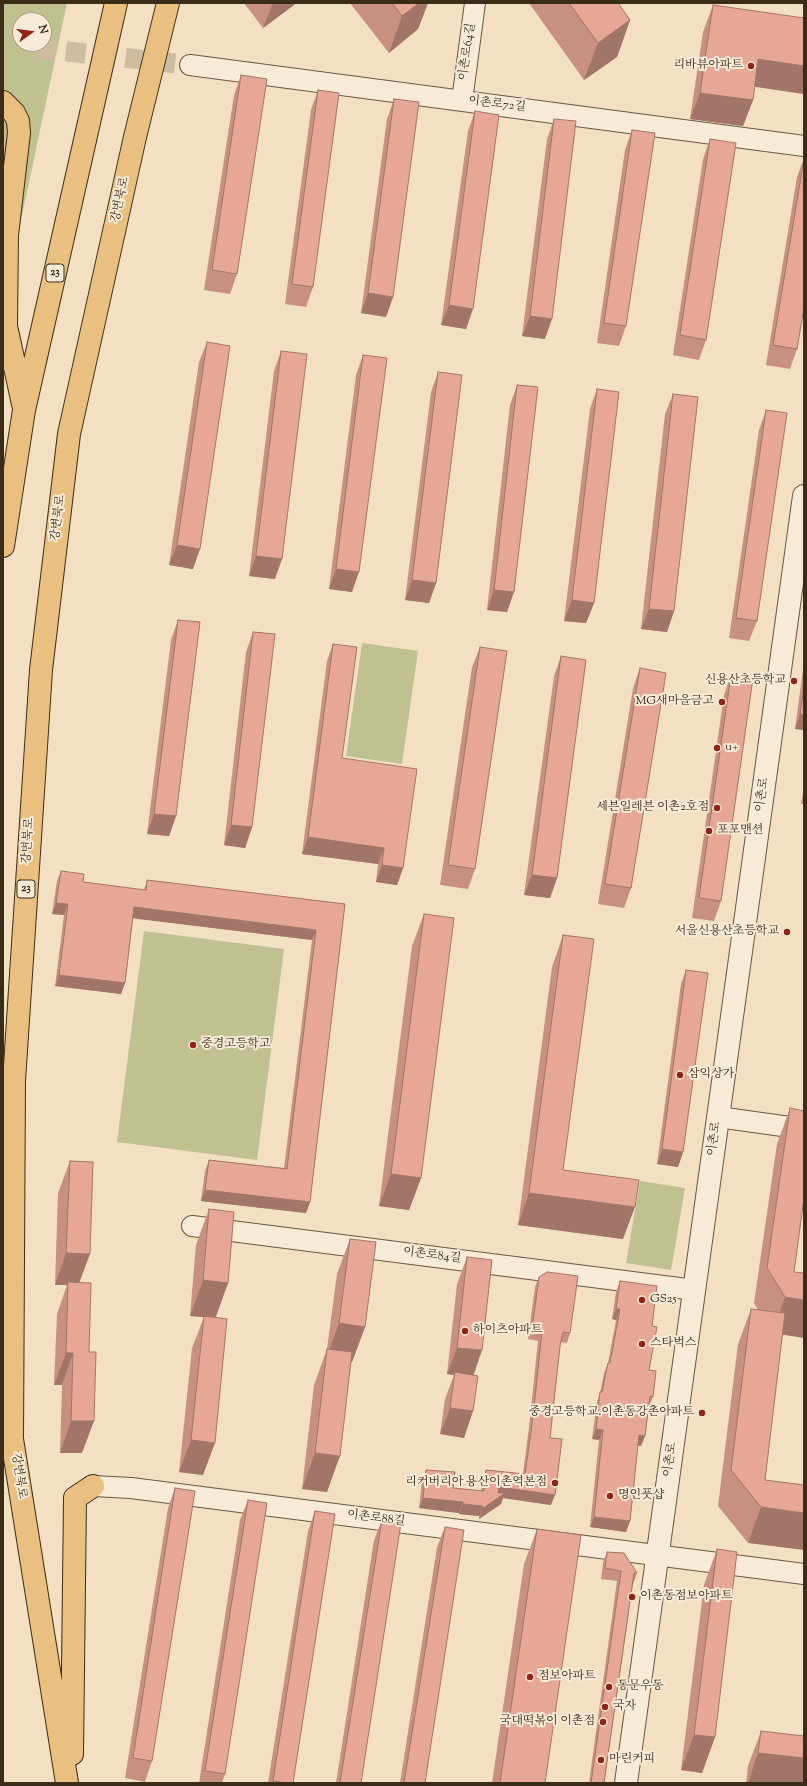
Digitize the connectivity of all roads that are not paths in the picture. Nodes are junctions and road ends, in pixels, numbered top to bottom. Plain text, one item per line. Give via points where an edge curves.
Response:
1 (116, 3) edge
2 (168, 3) edge
3 (475, 3) edge
4 (190, 65) tunnel mouth
5 (462, 101) junction
6 (3, 102) edge
7 (804, 146) edge
8 (24, 410) junction
9 (804, 500) edge
10 (3, 546) edge
11 (718, 1117) junction
12 (804, 1129) edge
13 (192, 1226) dead end
14 (694, 1290) junction
15 (93, 1486) joint
16 (658, 1556) junction
17 (804, 1574) edge
18 (67, 1783) edge
19 (72, 1783) edge
20 (626, 1783) edge

1 - 8 highway, 23
2 - 18 highway, 강변북로 / 23 via 134,137 69,434 41,670 14,1081 12,1439
3 - 5 street, 이촌로64길
4 - 5 street, 이촌로72길
5 - 7 street, 이촌로72길
6 - 8 highway via 14,113 19,133 7,235 6,326
8 - 10 highway, 23
9 - 11 street, 이촌로
11 - 12 street
11 - 14 street, 이촌로
13 - 14 street, 이촌로84길
14 - 16 street, 이촌로
15 - 16 street, 이촌로88길 via 131,1488
15 - 19 highway via 75,1498
16 - 17 street, 이촌로88길
16 - 20 street, 이촌로

